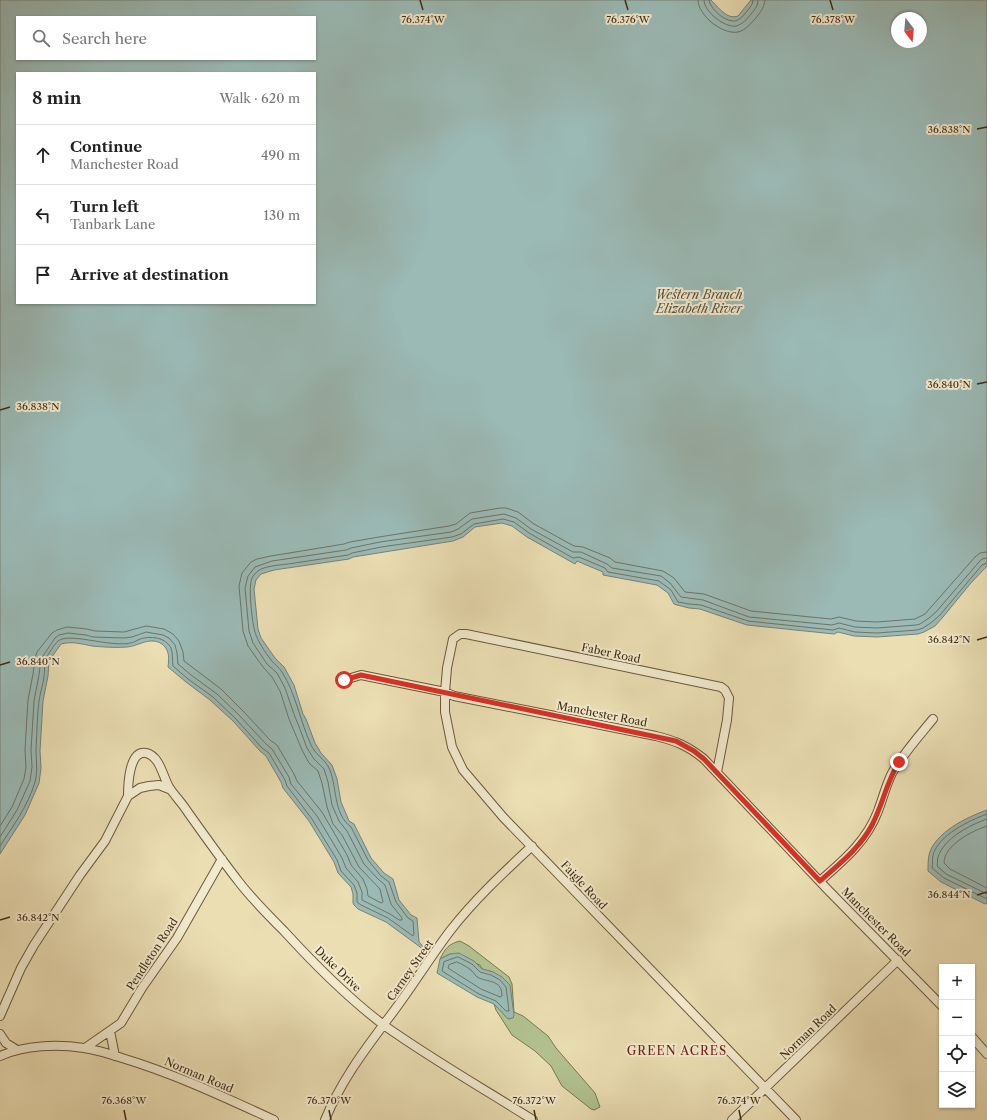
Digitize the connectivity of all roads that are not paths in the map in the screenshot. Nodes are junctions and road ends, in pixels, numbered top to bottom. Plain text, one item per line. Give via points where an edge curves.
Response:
1 (466, 634) joint
2 (344, 680) dead end
3 (445, 692) junction
4 (933, 719) dead end
5 (717, 772) junction
6 (170, 789) junction
7 (128, 796) junction
8 (532, 846) junction
9 (222, 860) junction
10 (820, 881) junction
11 (898, 960) junction
12 (939, 1003) edge
13 (0, 1016) edge
14 (384, 1024) junction
15 (110, 1031) junction
16 (0, 1034) edge
17 (975, 1040) edge
18 (85, 1048) junction
19 (17, 1050) junction
20 (987, 1054) edge
21 (0, 1056) edge
22 (115, 1056) junction
23 (765, 1088) junction
24 (274, 1120) edge
25 (325, 1120) edge
26 (533, 1120) edge
27 (732, 1120) edge
28 (796, 1120) edge

1 - 3 street, Faigle Road via 460,634 453,639 446,668
1 - 5 street, Faber Road via 719,686 725,690 729,698
2 - 3 street, Manchester Road via 361,675
3 - 5 street, Manchester Road via 454,696 676,741 694,751
3 - 8 street, Faigle Road via 448,730 452,747 463,770
4 - 10 street via 892,774 865,836
5 - 10 street, Manchester Road
6 - 7 street via 159,785 149,786 140,788
6 - 7 street, Duke Drive via 155,760 150,755 142,753 134,759 130,770
6 - 9 street, Duke Drive
7 - 13 street, Duke Drive via 105,841 34,945
8 - 14 street, Carney Street via 463,915
8 - 23 street, Faigle Road
9 - 14 street, Duke Drive via 240,884 299,947 337,985
9 - 15 street, Pendleton Road via 177,938 121,1023
10 - 11 street, Manchester Road
11 - 12 street, Manchester Road
11 - 23 street, Norman Road
14 - 25 street, Carney Street via 345,1080
14 - 26 street, Duke Drive
15 - 18 street, Pendleton Road
15 - 22 street
16 - 19 street via 6,1043
17 - 20 street
18 - 19 street, Norman Road via 46,1046
18 - 22 street, Norman Road
19 - 21 street, Norman Road
22 - 24 street, Norman Road via 171,1074
23 - 27 street, Norman Road
23 - 28 street, Faigle Road

